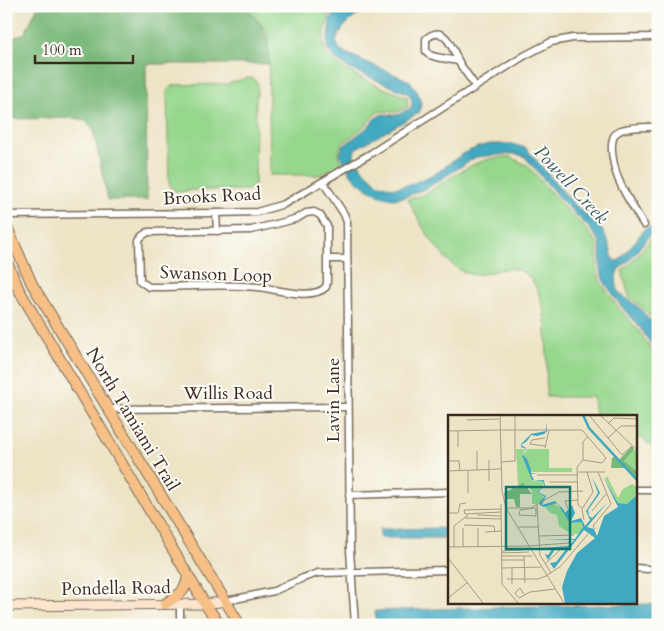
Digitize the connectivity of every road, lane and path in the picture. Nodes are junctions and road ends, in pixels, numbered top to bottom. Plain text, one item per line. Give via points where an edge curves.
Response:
1 (658, 37) edge
2 (458, 61) junction
3 (475, 86) junction
4 (658, 128) edge
5 (323, 182) junction
6 (216, 213) junction
7 (6, 215) edge
8 (644, 224) dead end
9 (6, 225) edge
10 (216, 231) junction
11 (9, 236) edge
12 (327, 259) junction
13 (347, 259) junction
14 (6, 260) edge
15 (82, 396) junction
16 (348, 407) junction
17 (107, 409) junction
18 (636, 490) edge
19 (658, 490) edge
20 (448, 492) edge
21 (349, 495) junction
22 (636, 568) edge
23 (648, 569) dead end
24 (448, 570) edge
25 (351, 572) junction
26 (188, 575) junction
27 (226, 601) junction
28 (165, 604) junction
29 (180, 604) junction
30 (205, 604) junction
31 (6, 606) edge
32 (180, 625) edge
33 (220, 625) edge
34 (240, 625) edge
35 (355, 625) edge

1 - 3 street, Brooks Road via 558,40 544,44
2 - 2 street via 449,41 443,36 438,34 426,40 426,51 430,55
2 - 3 street
3 - 5 street, Brooks Road
4 - 8 street via 620,130 612,142 621,186
5 - 6 street, Brooks Road via 284,204 266,210
5 - 13 street, Lavin Lane via 347,222
6 - 7 street, Brooks Road
6 - 10 street
9 - 11 main road, North Tamiami Trail
10 - 12 street, Swanson Loop via 267,227 314,212 327,226
10 - 12 street, Swanson Loop via 144,234 139,240 140,281 149,287 249,286 296,294 318,292 326,286
11 - 17 main road, North Tamiami Trail via 32,284
12 - 13 street
13 - 16 street, Lavin Lane
14 - 15 main road, North Tamiami Trail via 19,290
15 - 17 main road via 94,406
15 - 26 main road, North Tamiami Trail
16 - 17 street, Willis Road
16 - 21 street, Lavin Lane
17 - 27 main road, North Tamiami Trail
18 - 19 street
20 - 21 street
21 - 25 street, Lavin Lane
22 - 23 street
24 - 25 street
25 - 27 street via 310,575 274,591
25 - 35 street, Lavin Lane
26 - 28 main road via 184,591
26 - 30 main road, North Tamiami Trail
27 - 30 main road, Pondella Road
27 - 34 main road, North Tamiami Trail
28 - 29 main road, Pondella Road
28 - 31 main road, Pondella Road
29 - 30 main road, Pondella Road
29 - 32 street
30 - 33 main road, North Tamiami Trail

